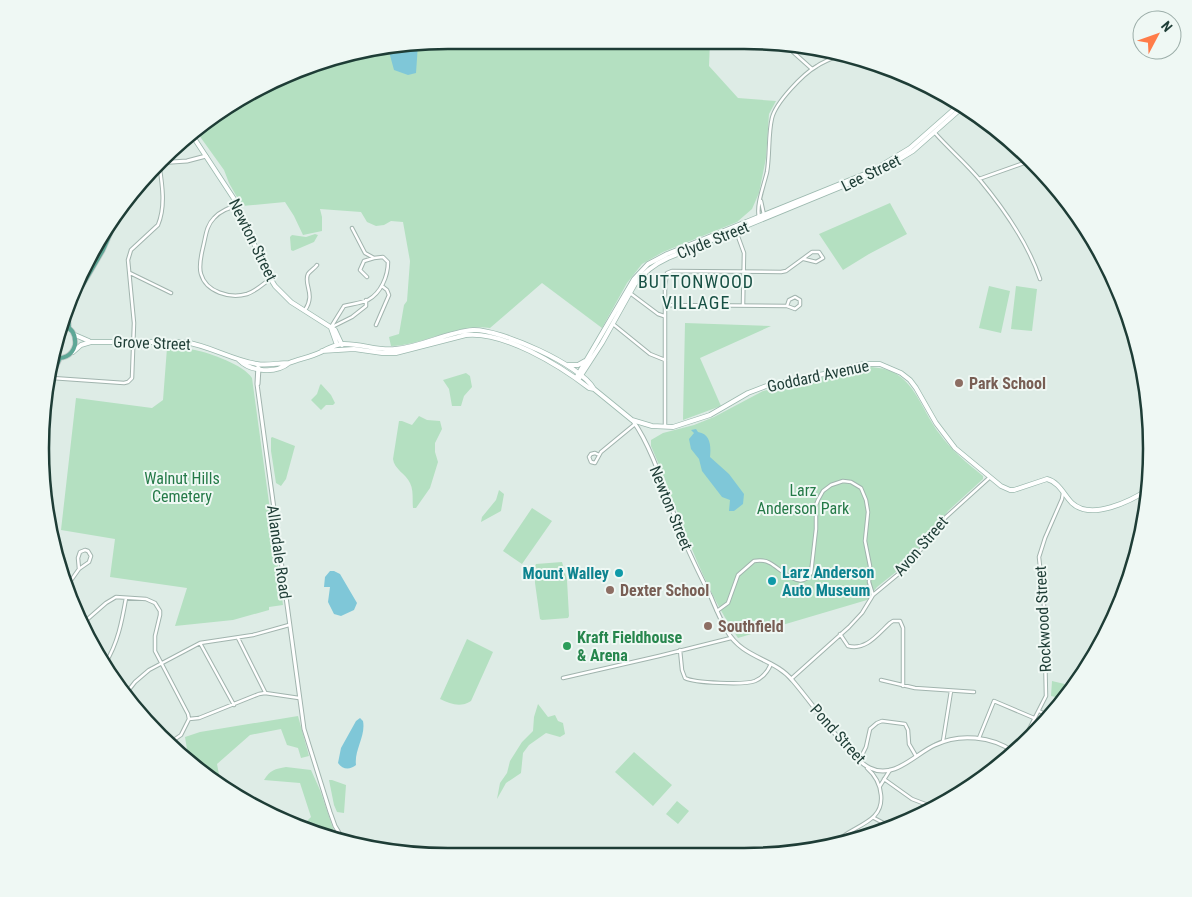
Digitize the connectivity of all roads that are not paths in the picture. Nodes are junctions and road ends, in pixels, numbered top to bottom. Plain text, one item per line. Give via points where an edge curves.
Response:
1 (793, 52) edge
2 (833, 59) edge
3 (812, 69) junction
4 (955, 109) edge
5 (958, 111) edge
6 (933, 131) junction
7 (195, 139) edge
8 (206, 156) junction
9 (170, 162) edge
10 (1023, 163) edge
11 (159, 173) edge
12 (979, 179) junction
13 (761, 199) junction
14 (238, 205) junction
15 (763, 218) junction
16 (352, 228) dead end
17 (736, 229) junction
18 (110, 237) edge
19 (374, 258) junction
20 (804, 259) junction
21 (318, 265) dead end
22 (745, 272) junction
23 (130, 273) junction
24 (367, 277) dead end
25 (87, 278) edge
26 (270, 279) junction
27 (1040, 279) dead end
28 (382, 286) junction
29 (628, 292) junction
30 (171, 293) dead end
31 (366, 300) junction
32 (666, 305) junction
33 (743, 305) junction
34 (787, 306) junction
35 (305, 312) junction
36 (665, 316) junction
37 (612, 323) junction
38 (69, 324) edge
39 (376, 326) dead end
40 (331, 327) junction
41 (69, 328) joint
42 (75, 335) junction
43 (91, 342) junction
44 (133, 342) junction
45 (340, 347) junction
46 (71, 353) junction
47 (60, 358) joint
48 (587, 360) junction
49 (665, 360) junction
50 (58, 363) edge
51 (566, 365) junction
52 (258, 368) junction
53 (578, 377) junction
54 (55, 378) edge
55 (634, 422) junction
56 (665, 427) junction
57 (599, 455) dead end
58 (989, 478) junction
59 (1063, 492) junction
60 (1141, 494) edge
61 (79, 569) junction
62 (71, 580) edge
63 (873, 594) junction
64 (126, 598) junction
65 (718, 612) junction
66 (87, 619) edge
67 (289, 625) junction
68 (840, 634) junction
69 (238, 638) junction
70 (732, 639) junction
71 (200, 643) junction
72 (680, 650) junction
73 (108, 658) edge
74 (161, 663) junction
75 (771, 664) junction
76 (562, 678) dead end
77 (791, 679) junction
78 (881, 680) dead end
79 (902, 686) junction
80 (130, 690) edge
81 (951, 691) junction
82 (974, 692) dead end
83 (265, 693) junction
84 (299, 698) junction
85 (234, 705) junction
86 (1039, 711) junction
87 (1043, 713) edge
88 (1035, 718) junction
89 (189, 719) junction
90 (1031, 726) edge
91 (980, 738) junction
92 (174, 739) edge
93 (943, 741) junction
94 (1008, 748) edge
95 (916, 756) junction
96 (859, 761) junction
97 (890, 770) junction
98 (884, 779) junction
99 (880, 786) junction
100 (925, 804) edge
101 (874, 818) junction
102 (883, 823) edge
103 (340, 833) edge
104 (843, 836) edge

1 - 3 street
2 - 3 street, Clyde Street
3 - 13 street, Clyde Street via 776,108 772,118 770,155
4 - 6 main road, Lee Street
5 - 6 main road, Lee Street
6 - 12 street
6 - 15 main road, Lee Street via 872,171
7 - 8 main road, Newton Street
8 - 9 street
8 - 14 main road, Newton Street
10 - 12 street
11 - 23 street via 161,216 158,225 131,250 128,260
12 - 27 street via 1015,228
13 - 15 street, Clyde Street
13 - 15 street, Clyde Street via 758,206
14 - 26 main road, Newton Street
14 - 26 street via 218,214 210,224 202,253 201,275 213,290 244,295
15 - 17 main road, Clyde Street
16 - 19 street via 365,253
17 - 22 street via 744,250
17 - 29 main road, Clyde Street via 654,260 636,276
18 - 25 main road
19 - 24 street via 364,261 360,270
19 - 28 street via 382,257 388,262
20 - 20 street via 815,251 820,252 823,258 816,262
20 - 22 street via 781,272
21 - 35 street via 308,274 311,296
22 - 32 street via 670,272 666,275
22 - 33 street
23 - 30 street
23 - 44 street
26 - 35 main road, Newton Street via 283,296
28 - 31 street
28 - 39 street via 389,295
29 - 36 street
29 - 37 main road, Clyde Street
31 - 40 street via 366,306 352,317
31 - 40 street via 344,306
32 - 33 street
32 - 36 street
33 - 34 street
34 - 34 street via 792,298 800,300 795,309
35 - 40 main road, Newton Street
36 - 49 street
37 - 48 main road, Clyde Street
37 - 49 street via 650,354
37 - 53 main road, Clyde Street
38 - 41 main road
40 - 45 main road, Newton Street via 338,334
41 - 42 main road
42 - 43 main road, Grove Street
42 - 46 main road via 76,345
43 - 44 main road, Grove Street
43 - 46 main road, Grove Street
44 - 52 main road, Grove Street via 198,344
44 - 54 street via 133,372 128,382
45 - 51 main road, Newton Street via 359,344 397,349 466,331 487,331 508,336
45 - 52 main road via 289,363
45 - 53 main road, Newton Street via 396,353 482,335 496,337
46 - 47 main road
47 - 50 main road
48 - 51 main road via 577,365
48 - 53 main road, Clyde Street
49 - 56 street
51 - 53 main road, Newton Street
52 - 67 street, Allandale Road via 258,390
53 - 55 main road, Newton Street via 591,384
55 - 56 main road, Goddard Avenue
55 - 57 street
55 - 65 street, Newton Street via 686,546
56 - 58 main road, Goddard Avenue via 710,414 769,385 864,364 880,364 901,372 910,380 951,443
58 - 59 main road, Goddard Avenue via 1010,490 1047,479
58 - 63 street, Avon Street via 946,517 908,566
59 - 60 main road, Goddard Avenue via 1082,510 1124,503
59 - 86 street, Rockwood Street via 1040,552 1047,688
61 - 61 street via 90,560 88,551 80,552
61 - 62 street
63 - 65 street via 866,547 868,512 865,492 858,484 843,481 823,491 816,505 809,576 798,581 770,563 754,561 738,575 728,603
63 - 68 street, Avon Street via 862,613
64 - 66 street via 116,596
64 - 73 street via 121,628
64 - 74 street via 150,601 158,607 160,615 155,643
65 - 70 street, Newton Street
67 - 69 street
67 - 84 street, Allandale Road
68 - 77 street, Avon Street
68 - 79 street via 848,646 858,647 869,642 890,623 900,622 903,628
69 - 71 street
69 - 83 street
70 - 72 street
70 - 75 street, Pond Street via 746,652
71 - 74 street
71 - 85 street
72 - 75 street via 685,678 698,682 755,682
72 - 76 street
74 - 80 street via 143,675
74 - 89 street
75 - 77 street, Pond Street
77 - 96 street, Pond Street
78 - 79 street
79 - 81 street
81 - 82 street
81 - 93 street
83 - 84 street
83 - 85 street
84 - 103 street, Allandale Road via 309,747
85 - 89 street
86 - 87 street
86 - 88 street, Rockwood Street
88 - 90 street, Rockwood Street
88 - 91 street via 994,701
89 - 92 street
91 - 93 street
91 - 94 street
93 - 95 street
95 - 96 street via 909,744 905,724 882,721 870,729
95 - 97 street
96 - 97 street, Pond Street via 874,769
96 - 99 street via 873,773
97 - 98 street
98 - 99 street
98 - 100 street via 912,799
99 - 101 street via 879,809
101 - 102 street
101 - 104 street

